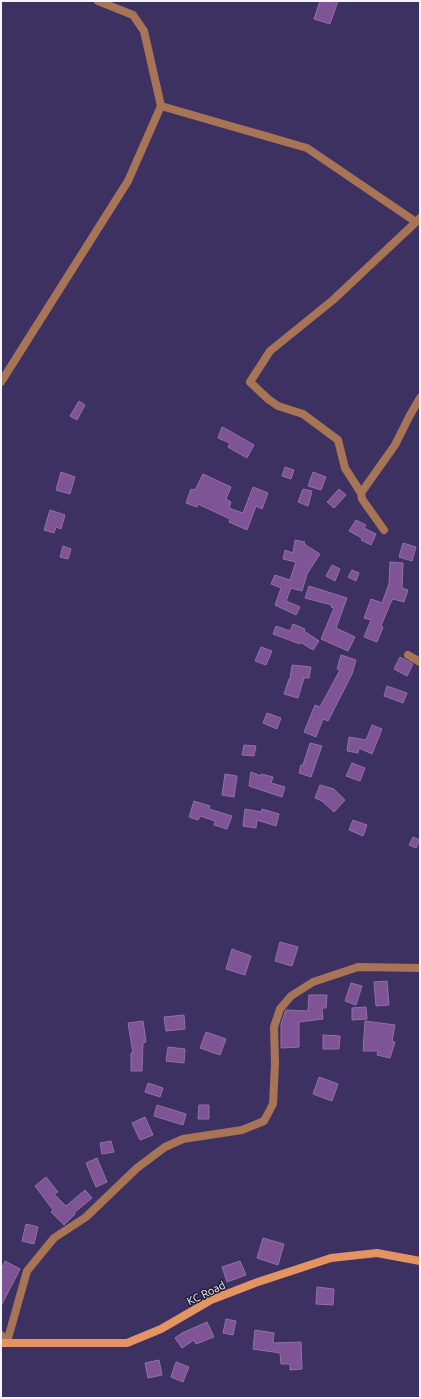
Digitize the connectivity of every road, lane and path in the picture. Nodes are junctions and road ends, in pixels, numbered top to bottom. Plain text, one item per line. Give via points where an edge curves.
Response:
1 (98, 1) edge
2 (161, 106) junction
3 (418, 220) edge
4 (1, 382) edge
5 (420, 398) edge
6 (361, 493) junction
7 (384, 530) dead end
8 (408, 655) dead end
9 (420, 662) edge
10 (420, 968) edge
11 (420, 1261) edge
12 (1, 1335) edge
13 (4, 1343) edge

1 - 2 street via 133,15 144,31
2 - 3 street via 307,148
2 - 4 street via 128,181
3 - 6 street via 334,300 270,351 250,382 268,400 303,414 338,440 345,468
5 - 6 street via 395,445
6 - 7 street via 362,499
8 - 9 street
10 - 13 street via 358,967 313,982 291,996 280,1009 274,1027 273,1104 264,1121 242,1130 183,1139 165,1147 137,1168 86,1216 54,1238 27,1271
11 - 13 main road, KC Road via 377,1253 331,1258 211,1300 161,1329 127,1343
12 - 13 street

